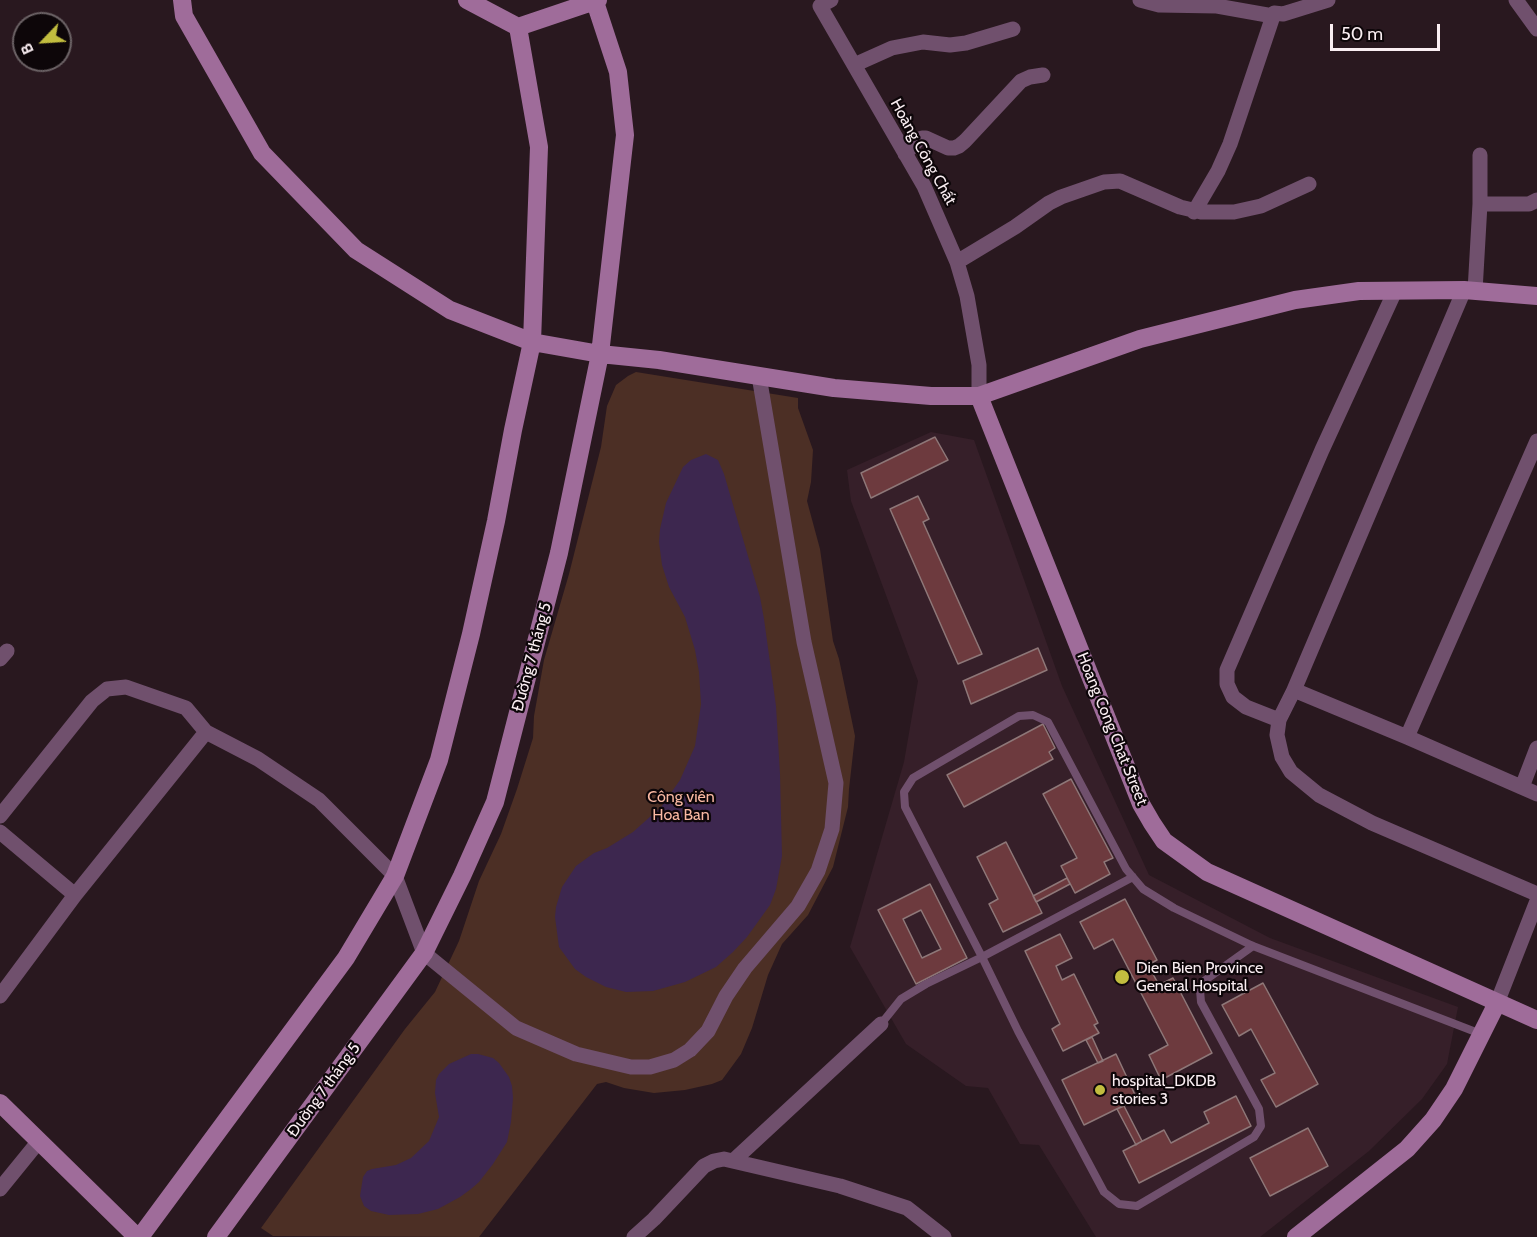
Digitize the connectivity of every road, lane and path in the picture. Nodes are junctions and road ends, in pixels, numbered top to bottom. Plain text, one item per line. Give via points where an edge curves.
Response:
1 (182, 0) edge
2 (467, 0) edge
3 (1140, 0) edge
4 (1328, 0) edge
5 (1516, 0) edge
6 (597, 1) edge
7 (826, 3) edge
8 (1274, 10) edge
9 (518, 27) junction
10 (1013, 29) dead end
11 (1537, 29) edge
12 (854, 64) junction
13 (1043, 75) dead end
14 (905, 154) junction
15 (1480, 155) dead end
16 (1309, 184) dead end
17 (1537, 200) edge
18 (1480, 204) junction
19 (1194, 212) junction
20 (957, 262) junction
21 (1395, 291) junction
22 (1470, 291) junction
23 (1537, 296) edge
24 (532, 342) junction
25 (600, 354) junction
26 (759, 376) junction
27 (979, 396) junction
28 (1537, 441) edge
29 (1294, 690) junction
30 (1279, 720) junction
31 (206, 732) junction
32 (1407, 737) junction
33 (1537, 748) edge
34 (1522, 787) junction
35 (1537, 794) edge
36 (0, 816) edge
37 (0, 832) edge
38 (395, 876) junction
39 (1132, 877) junction
40 (1537, 894) edge
41 (75, 895) junction
42 (1537, 901) edge
43 (1253, 946) junction
44 (424, 953) junction
45 (982, 957) junction
46 (0, 996) edge
47 (1497, 1003) junction
48 (1537, 1020) edge
49 (881, 1024) joint
50 (1481, 1034) junction
51 (0, 1103) edge
52 (39, 1141) junction
53 (733, 1161) junction
54 (0, 1189) edge
55 (139, 1237) edge
56 (216, 1237) edge
57 (634, 1237) edge
58 (944, 1237) edge
59 (1296, 1237) edge

1 - 24 street via 184,16 262,153 356,250 450,310
2 - 9 street
3 - 8 street via 1159,5
4 - 8 street via 1283,14
5 - 11 street
6 - 9 street
6 - 25 street, Đường 7 tháng 5 via 618,72 624,135
7 - 12 street, Hoàng Công Chất
8 - 19 street via 1230,144
9 - 24 street via 539,147
10 - 12 street via 966,43 923,42 892,48
12 - 14 street, Hoàng Công Chất
13 - 14 street via 1021,81 959,146 948,148 922,138
14 - 20 street, Hoàng Công Chất via 924,186
15 - 18 street
16 - 19 street via 1261,206 1234,212
17 - 18 street via 1529,204
18 - 22 street
19 - 20 street via 1120,181 1104,182 1049,203
20 - 27 street, Hoàng Công Chất via 979,365
21 - 22 street
21 - 27 street via 1359,291 1294,300 1162,333
21 - 30 street via 1227,670 1227,684 1233,697
22 - 23 street
22 - 29 street
24 - 25 street
24 - 38 street via 494,533 439,760
25 - 26 street
25 - 44 street, Đường 7 tháng 5 via 559,553 495,802
26 - 27 street via 845,389
26 - 44 street via 804,642 836,783 832,829 808,889 745,968 708,1030 690,1050 650,1067 630,1067 576,1054 516,1029
27 - 47 street, Hoang Cong Chat Street via 1141,804 1164,841 1207,872
28 - 32 street
29 - 30 street
29 - 32 street
30 - 40 street via 1277,735 1282,757 1291,772 1319,795 1372,823
31 - 36 street via 186,708 126,687 107,688 92,701
31 - 38 street via 258,759 318,800
31 - 41 street
32 - 34 street
33 - 34 street
34 - 35 street
37 - 41 street
38 - 44 street
38 - 55 street via 346,958
39 - 43 lane via 1143,889 1174,908
39 - 45 lane
39 - 45 lane via 1048,722 1033,715 1019,716 913,778 904,792 904,807
41 - 46 street
42 - 47 street
43 - 45 lane via 1204,981 1200,990 1202,1002 1260,1109 1261,1126 1254,1137 1137,1206 1119,1204 1104,1192
43 - 50 lane
44 - 56 street, Đường 7 tháng 5
45 - 49 lane via 902,999
47 - 48 street, Hoang Cong Chat Street
47 - 50 street
49 - 53 street
50 - 59 street via 1454,1089 1407,1149
51 - 52 street
52 - 54 street
52 - 55 street
53 - 57 street via 724,1159 704,1166
53 - 58 street via 840,1186 907,1208

